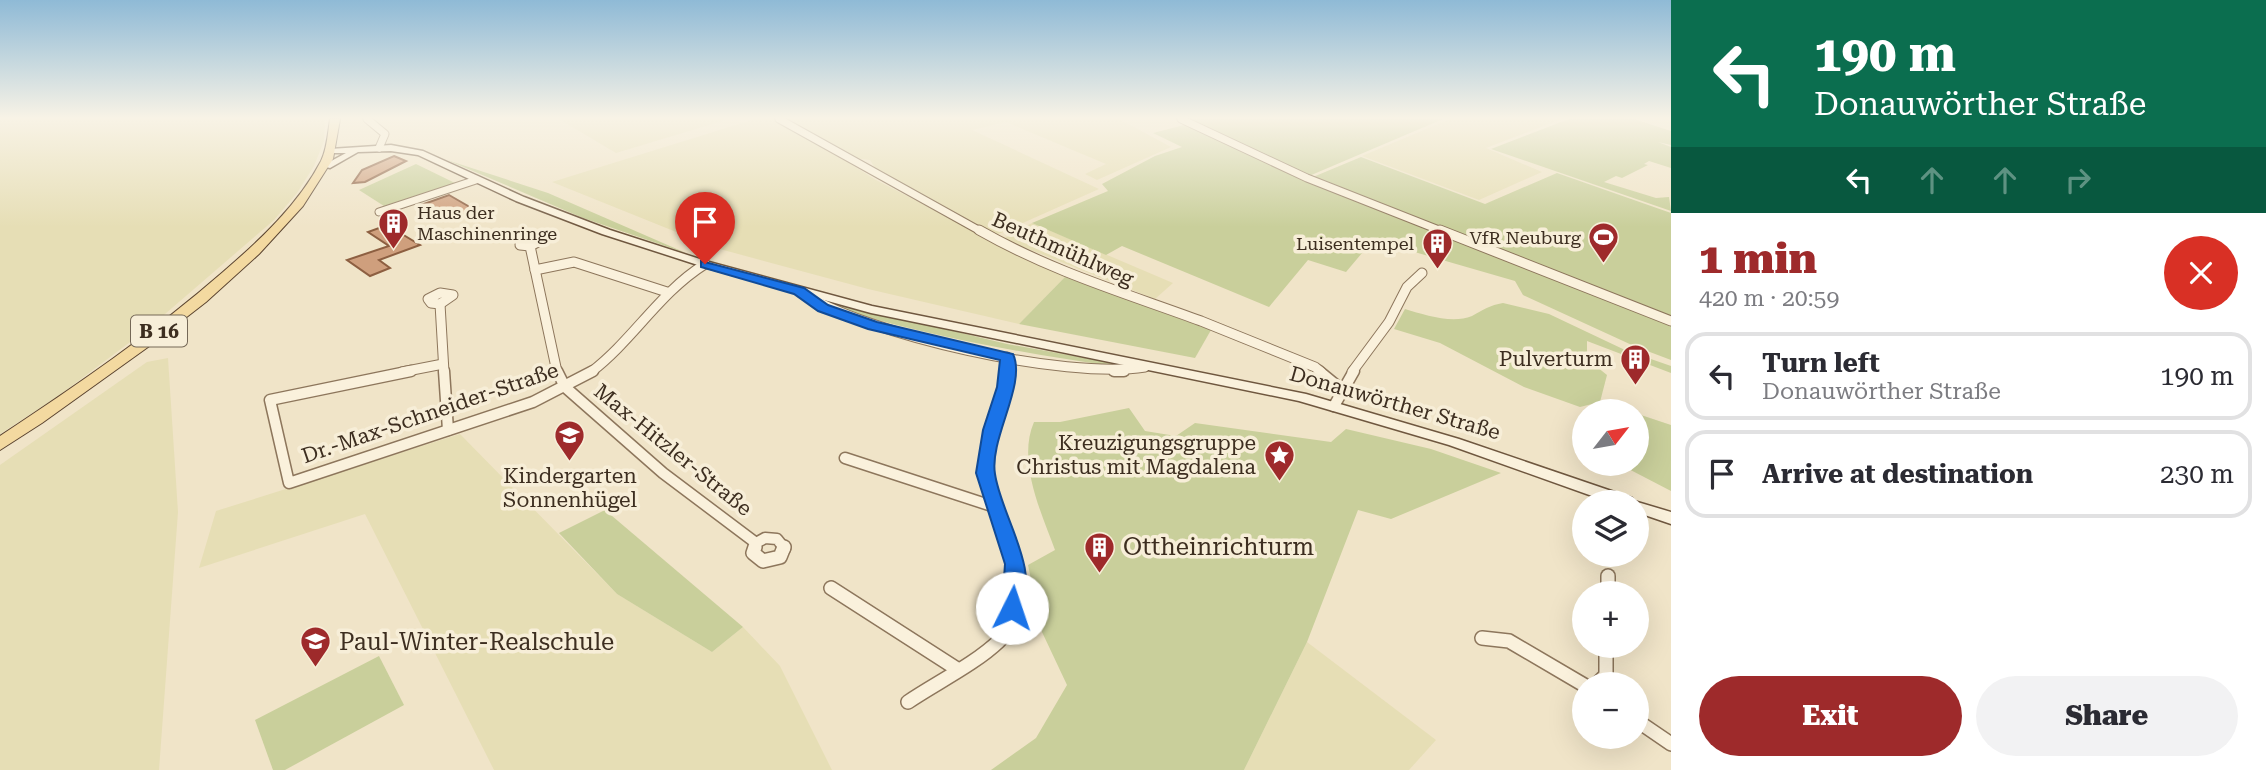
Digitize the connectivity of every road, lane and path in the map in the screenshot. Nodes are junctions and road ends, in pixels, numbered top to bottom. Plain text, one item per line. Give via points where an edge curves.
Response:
1 (331, 155) edge
2 (357, 155) edge
3 (424, 155) edge
4 (844, 155) edge
5 (1259, 155) edge
6 (327, 166) junction
7 (476, 180) junction
8 (379, 212) dead end
9 (530, 246) dead end
10 (705, 264) junction
11 (535, 270) junction
12 (1422, 273) dead end
13 (799, 291) junction
14 (667, 292) junction
15 (440, 304) dead end
16 (1671, 321) edge
17 (1007, 357) junction
18 (443, 364) junction
19 (1145, 367) junction
20 (565, 387) junction
21 (1341, 388) junction
22 (1334, 406) junction
23 (447, 430) junction
24 (0, 444) edge
25 (845, 458) dead end
26 (1593, 490) edge
27 (995, 507) junction
28 (1649, 510) edge
29 (1671, 518) edge
30 (756, 542) dead end
31 (1608, 576) dead end
32 (1608, 581) edge
33 (831, 588) dead end
34 (1482, 638) dead end
35 (957, 669) junction
36 (1572, 678) edge
37 (908, 702) dead end
38 (1649, 729) edge
39 (1671, 744) edge

1 - 6 main road, B 16
2 - 6 main road
3 - 7 main road, Donauwörther Straße
4 - 21 street, Beuthmühlweg via 1020,253 1315,367
5 - 16 street
6 - 24 main road, B 16 via 303,201 230,273 123,359
7 - 8 street
7 - 10 main road, Donauwörther Straße via 606,232
9 - 11 street
10 - 13 main road, Donauwörther Straße
10 - 14 street, Dr.-Max-Schneider-Straße
11 - 14 street via 574,262
11 - 20 street via 558,376
12 - 21 street via 1413,278 1387,325
13 - 17 street, Donauwörther Straße via 823,308 873,326
13 - 19 main road, Donauwörther Straße
14 - 20 street, Dr.-Max-Schneider-Straße via 610,357
15 - 18 street
17 - 19 street, Donauwörther Straße via 1119,371
17 - 27 street via 1005,387 991,430 985,473
18 - 23 street
18 - 23 street, Dr.-Max-Schneider-Straße via 270,400 289,483
19 - 22 main road, Donauwörther Straße
20 - 23 street, Dr.-Max-Schneider-Straße
20 - 30 street, Max-Hitzler-Straße via 663,474
21 - 22 street
22 - 26 main road, Donauwörther Straße
25 - 27 street
27 - 35 street via 1015,564 1012,608 1001,640
28 - 29 main road
31 - 32 street
33 - 35 street
34 - 36 street via 1509,641
35 - 37 street
38 - 39 street

